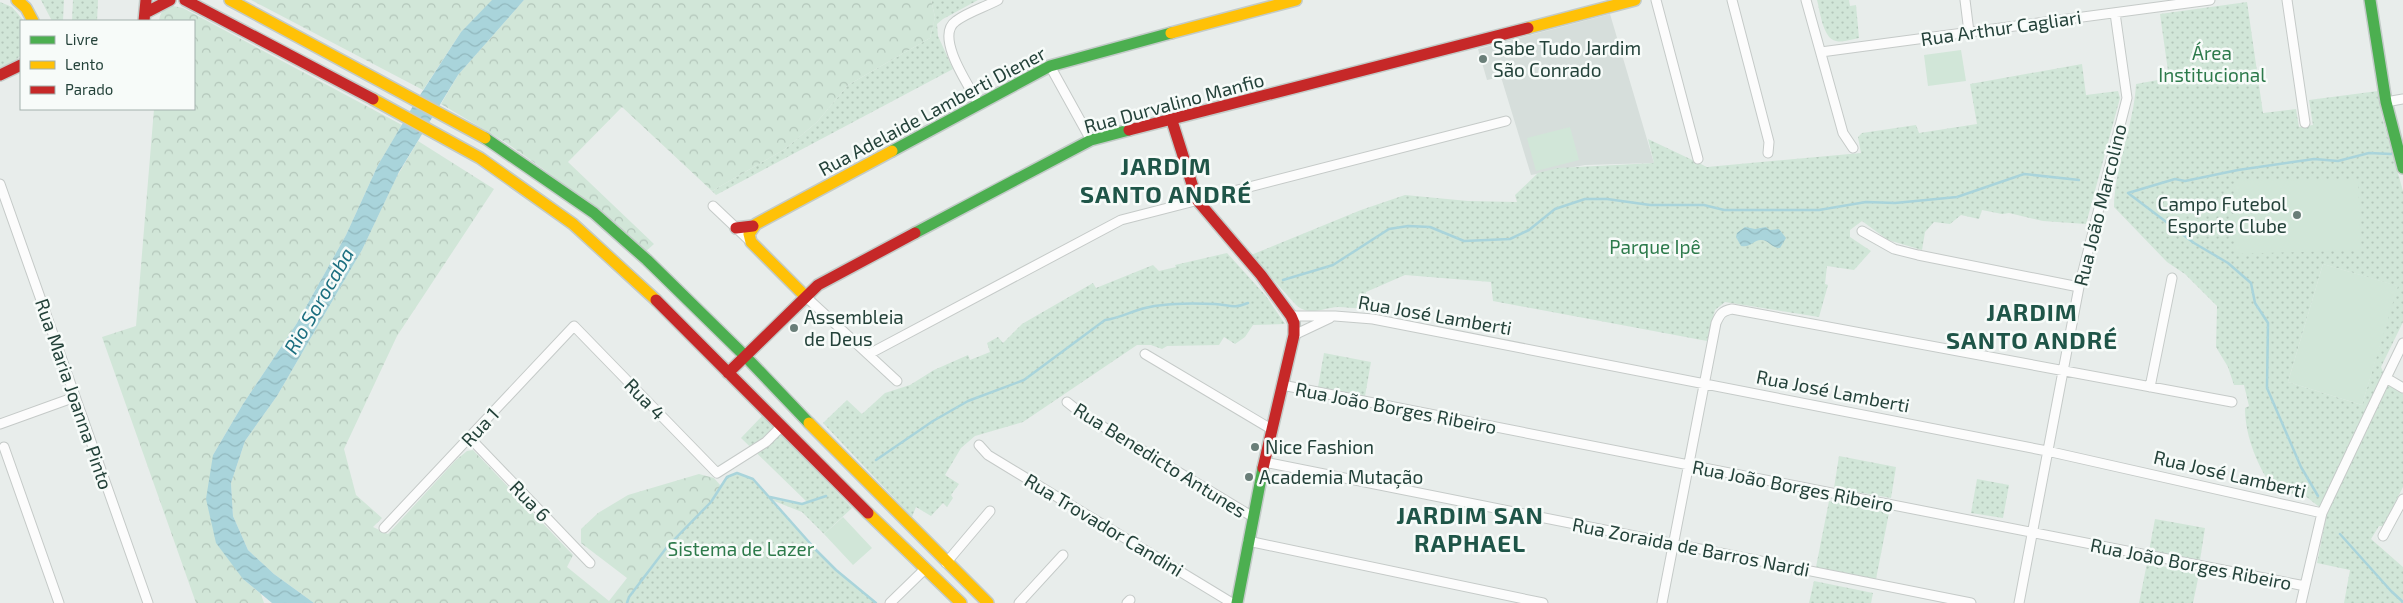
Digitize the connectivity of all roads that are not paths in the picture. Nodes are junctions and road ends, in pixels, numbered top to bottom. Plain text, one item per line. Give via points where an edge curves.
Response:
1 (17, 0) edge
2 (146, 0) edge
3 (170, 0) edge
4 (185, 0) edge
5 (230, 0) edge
6 (998, 0) edge
7 (1296, 0) edge
8 (1635, 0) edge
9 (1656, 0) edge
10 (1732, 0) edge
11 (1806, 0) edge
12 (1965, 0) edge
13 (2210, 0) edge
14 (2287, 0) edge
15 (2370, 0) edge
16 (2115, 12) junction
17 (145, 17) edge
18 (32, 20) edge
19 (1969, 32) junction
20 (1821, 52) junction
21 (20, 65) edge
22 (1050, 66) junction
23 (0, 75) edge
24 (2403, 99) edge
25 (2386, 102) junction
26 (979, 104) junction
27 (1172, 121) junction
28 (1506, 121) dead end
29 (2305, 123) dead end
30 (1091, 140) junction
31 (1853, 148) dead end
32 (1768, 153) dead end
33 (1698, 159) dead end
34 (2403, 168) edge
35 (0, 184) edge
36 (1198, 200) junction
37 (713, 206) dead end
38 (753, 226) junction
39 (736, 228) junction
40 (1862, 231) dead end
41 (751, 242) junction
42 (2172, 278) dead end
43 (2079, 286) junction
44 (805, 296) junction
45 (1292, 316) junction
46 (1335, 316) junction
47 (574, 326) joint
48 (1294, 334) junction
49 (2403, 343) edge
50 (869, 354) junction
51 (1145, 354) dead end
52 (745, 356) junction
53 (2062, 370) junction
54 (728, 373) junction
55 (2386, 378) junction
56 (897, 380) dead end
57 (1705, 384) junction
58 (1282, 385) junction
59 (2150, 387) junction
60 (2403, 388) edge
61 (75, 397) junction
62 (1068, 402) dead end
63 (2232, 402) dead end
64 (0, 424) edge
65 (782, 426) junction
66 (1271, 429) junction
67 (470, 438) junction
68 (979, 445) dead end
69 (4, 447) dead end
70 (2047, 451) junction
71 (1264, 462) junction
72 (1689, 466) junction
73 (2403, 499) edge
74 (990, 511) dead end
75 (2322, 512) junction
76 (1253, 518) junction
77 (384, 528) dead end
78 (2032, 532) junction
79 (2383, 536) dead end
80 (1248, 542) junction
81 (1674, 544) junction
82 (934, 551) junction
83 (1063, 554) dead end
84 (590, 563) dead end
85 (946, 563) junction
86 (925, 569) junction
87 (2305, 586) junction
88 (891, 602) edge
89 (59, 603) edge
90 (148, 603) edge
91 (961, 603) edge
92 (988, 603) edge
93 (1019, 603) edge
94 (1232, 603) edge
95 (1236, 603) edge
96 (1543, 603) edge
97 (1662, 603) edge
98 (1971, 603) edge
99 (2019, 603) edge
100 (2302, 603) edge

1 - 18 street
2 - 17 street
3 - 17 street
4 - 54 street via 480,158 568,220 638,282
5 - 52 street via 492,142 579,202 647,260
6 - 26 street via 955,21 949,31 949,47
7 - 22 street, Rua Adelaide Lamberti Diener
8 - 27 street, Rua Durvalino Manfio
9 - 33 street
10 - 32 street via 1769,142
11 - 20 street
12 - 19 street
13 - 16 street, Rua Arthur Cagliari
14 - 29 street
15 - 25 street
16 - 19 street, Rua Arthur Cagliari
16 - 43 street, Rua João Marcolino via 2128,98
19 - 20 street, Rua Arthur Cagliari
20 - 31 street via 1843,134
21 - 23 street
22 - 26 street, Rua Adelaide Lamberti Diener
22 - 30 street
24 - 25 street
25 - 34 street
26 - 38 street, Rua Adelaide Lamberti Diener
27 - 30 street, Rua Durvalino Manfio
27 - 36 street
28 - 36 street
30 - 44 street, Rua Durvalino Manfio via 818,285
35 - 61 street, Rua Maria Joanna Pinto
36 - 45 street
36 - 50 street via 1121,220
37 - 39 street
38 - 39 street
38 - 41 street
39 - 41 street
40 - 43 street via 1894,249
41 - 44 street
42 - 59 street
43 - 53 street, Rua João Marcolino
44 - 50 street
44 - 52 street, Rua Durvalino Manfio
45 - 46 street, Rua José Lamberti
45 - 48 street
46 - 48 street, Rua José Lamberti
46 - 57 street, Rua José Lamberti via 1373,319
47 - 65 street, Rua 4 via 717,473 766,442
47 - 67 street, Rua 1
48 - 58 street
49 - 55 street
50 - 56 street
51 - 66 street
52 - 54 street, Rua Durvalino Manfio
52 - 82 street
53 - 57 street via 1732,309 1719,314
53 - 59 street
53 - 70 street, Rua João Marcolino
54 - 65 street
55 - 60 street
55 - 75 street
57 - 70 street, Rua José Lamberti
57 - 72 street
58 - 66 street
58 - 72 street, Rua João Borges Ribeiro
59 - 63 street
61 - 64 street
61 - 90 street, Rua Maria Joanna Pinto
62 - 76 street, Rua Benedicto Antunes via 1082,414
65 - 86 street
66 - 71 street
67 - 77 street, Rua 1
67 - 84 street, Rua 6
68 - 94 street, Rua Trovador Candini via 988,455
69 - 89 street
70 - 75 street, Rua José Lamberti
70 - 78 street, Rua João Marcolino
71 - 76 street
71 - 81 street, Rua Zoraida de Barros Nardi
72 - 78 street, Rua João Borges Ribeiro
72 - 81 street
73 - 79 street
74 - 85 street
75 - 87 street
76 - 80 street
78 - 87 street, Rua João Borges Ribeiro
78 - 99 street, Rua João Marcolino
80 - 95 street
80 - 96 street
81 - 97 street
81 - 98 street, Rua Zoraida de Barros Nardi
82 - 85 street
82 - 86 street
83 - 93 street
85 - 92 street
86 - 88 street
86 - 91 street
87 - 100 street

